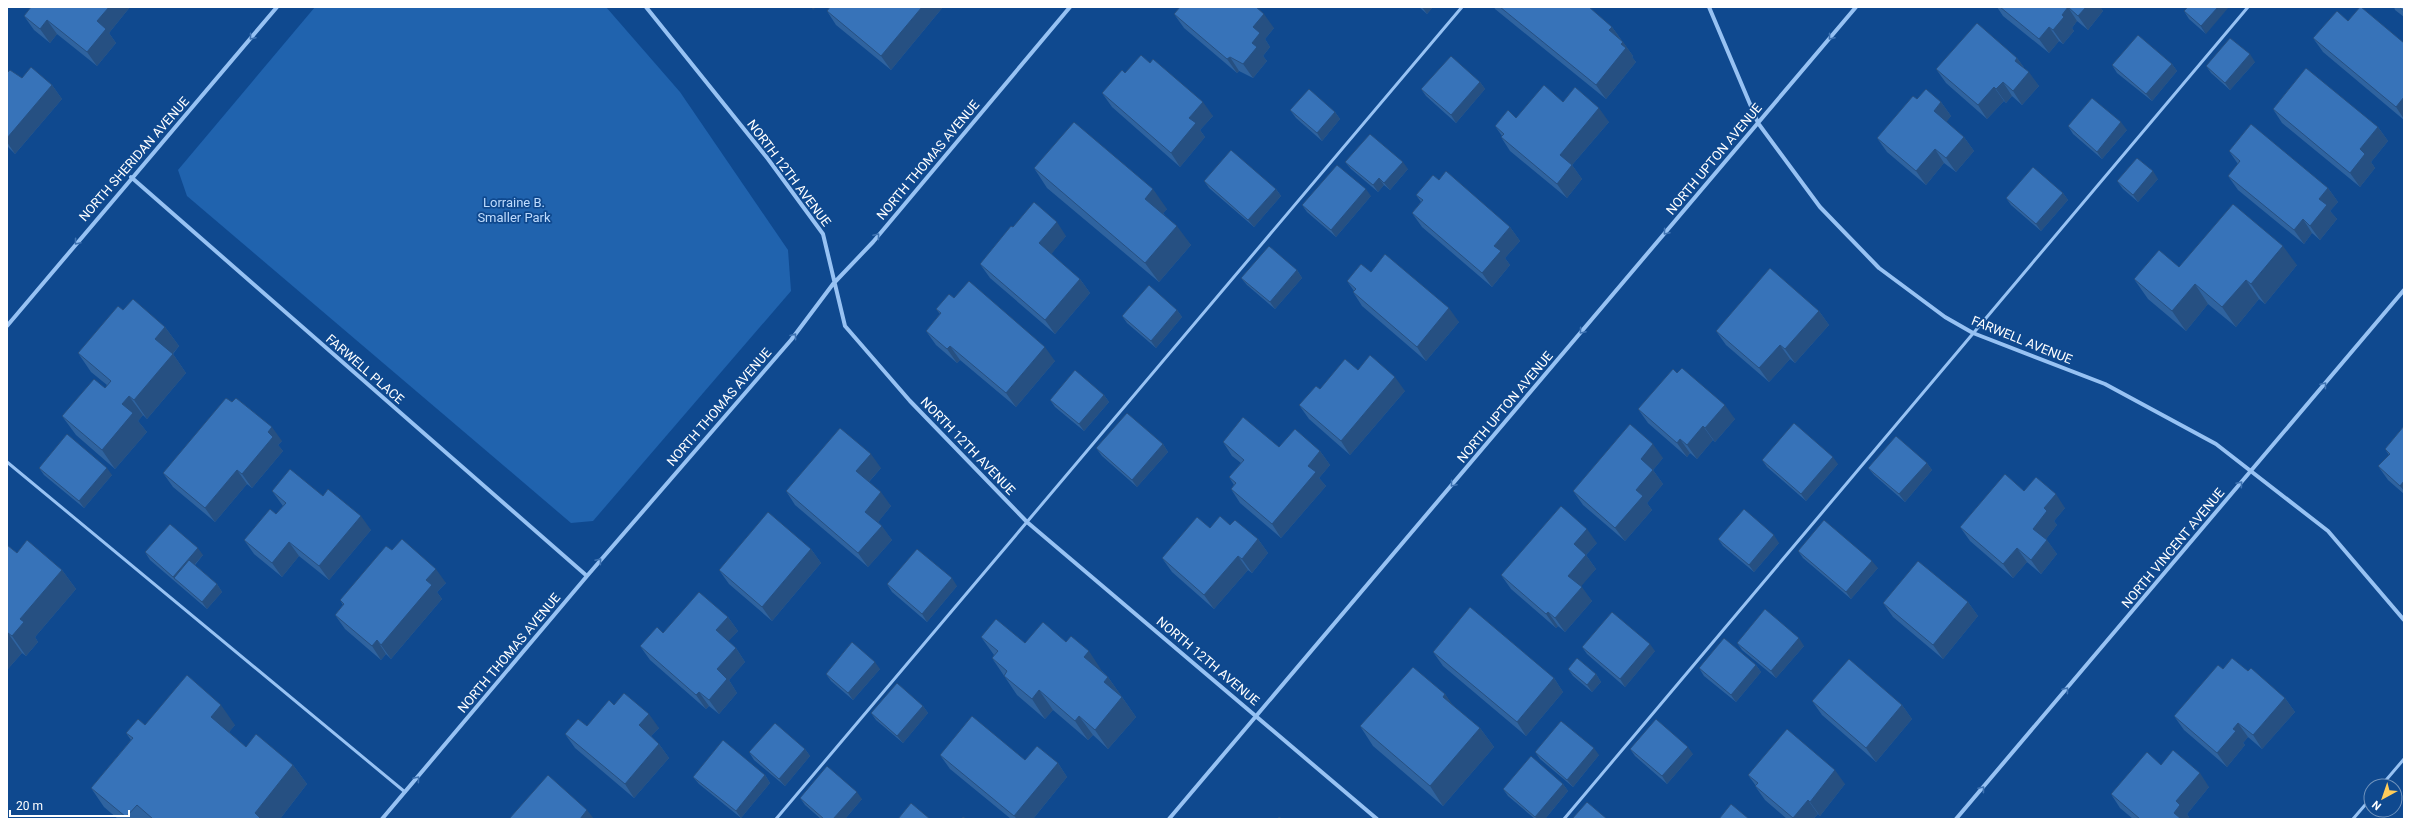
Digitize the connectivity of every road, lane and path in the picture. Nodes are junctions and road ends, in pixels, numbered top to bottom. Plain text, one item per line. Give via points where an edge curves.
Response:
1 (277, 7) edge
2 (646, 7) edge
3 (1070, 7) edge
4 (1462, 7) edge
5 (1709, 7) edge
6 (1856, 7) edge
7 (2248, 7) edge
8 (1758, 124) junction
9 (131, 177) junction
10 (833, 284) junction
11 (2404, 290) edge
12 (7, 326) edge
13 (1973, 333) junction
14 (7, 462) edge
15 (2252, 471) junction
16 (1027, 522) junction
17 (587, 576) junction
18 (2404, 620) edge
19 (1257, 716) junction
20 (2404, 759) edge
21 (2388, 778) edge
22 (405, 792) junction
23 (2363, 807) edge
24 (382, 819) edge
25 (776, 819) edge
26 (1169, 819) edge
27 (1377, 819) edge
28 (1564, 819) edge
29 (1956, 819) edge
30 (2353, 819) edge

1 -> 9 street, NORTH SHERIDAN AVENUE
2 - 10 street, NORTH 12TH AVENUE via 768,159 823,234
10 -> 3 street, NORTH THOMAS AVENUE via 872,242
4 - 16 lane
5 - 8 street, FARWELL AVENUE
6 -> 8 street, NORTH UPTON AVENUE
7 - 13 lane
8 - 13 street, FARWELL AVENUE via 1820,207 1879,268 1944,317
8 -> 19 street, NORTH UPTON AVENUE
9 -> 12 street, NORTH SHERIDAN AVENUE
9 - 17 street, FARWELL PLACE
10 - 16 street, NORTH 12TH AVENUE via 845,326 853,336 910,401
17 -> 10 street, NORTH THOMAS AVENUE via 791,340
15 -> 11 street, NORTH VINCENT AVENUE
13 - 15 street, FARWELL AVENUE via 2105,384 2216,444
13 - 28 lane
14 - 22 lane
15 - 18 street, FARWELL AVENUE via 2328,531
29 -> 15 street, NORTH VINCENT AVENUE
16 - 19 street, NORTH 12TH AVENUE
16 - 25 lane
22 -> 17 street, NORTH THOMAS AVENUE
19 - 26 street, NORTH UPTON AVENUE
19 - 27 street, NORTH 12TH AVENUE
20 - 21 lane
22 - 24 street, NORTH THOMAS AVENUE
23 - 30 lane

